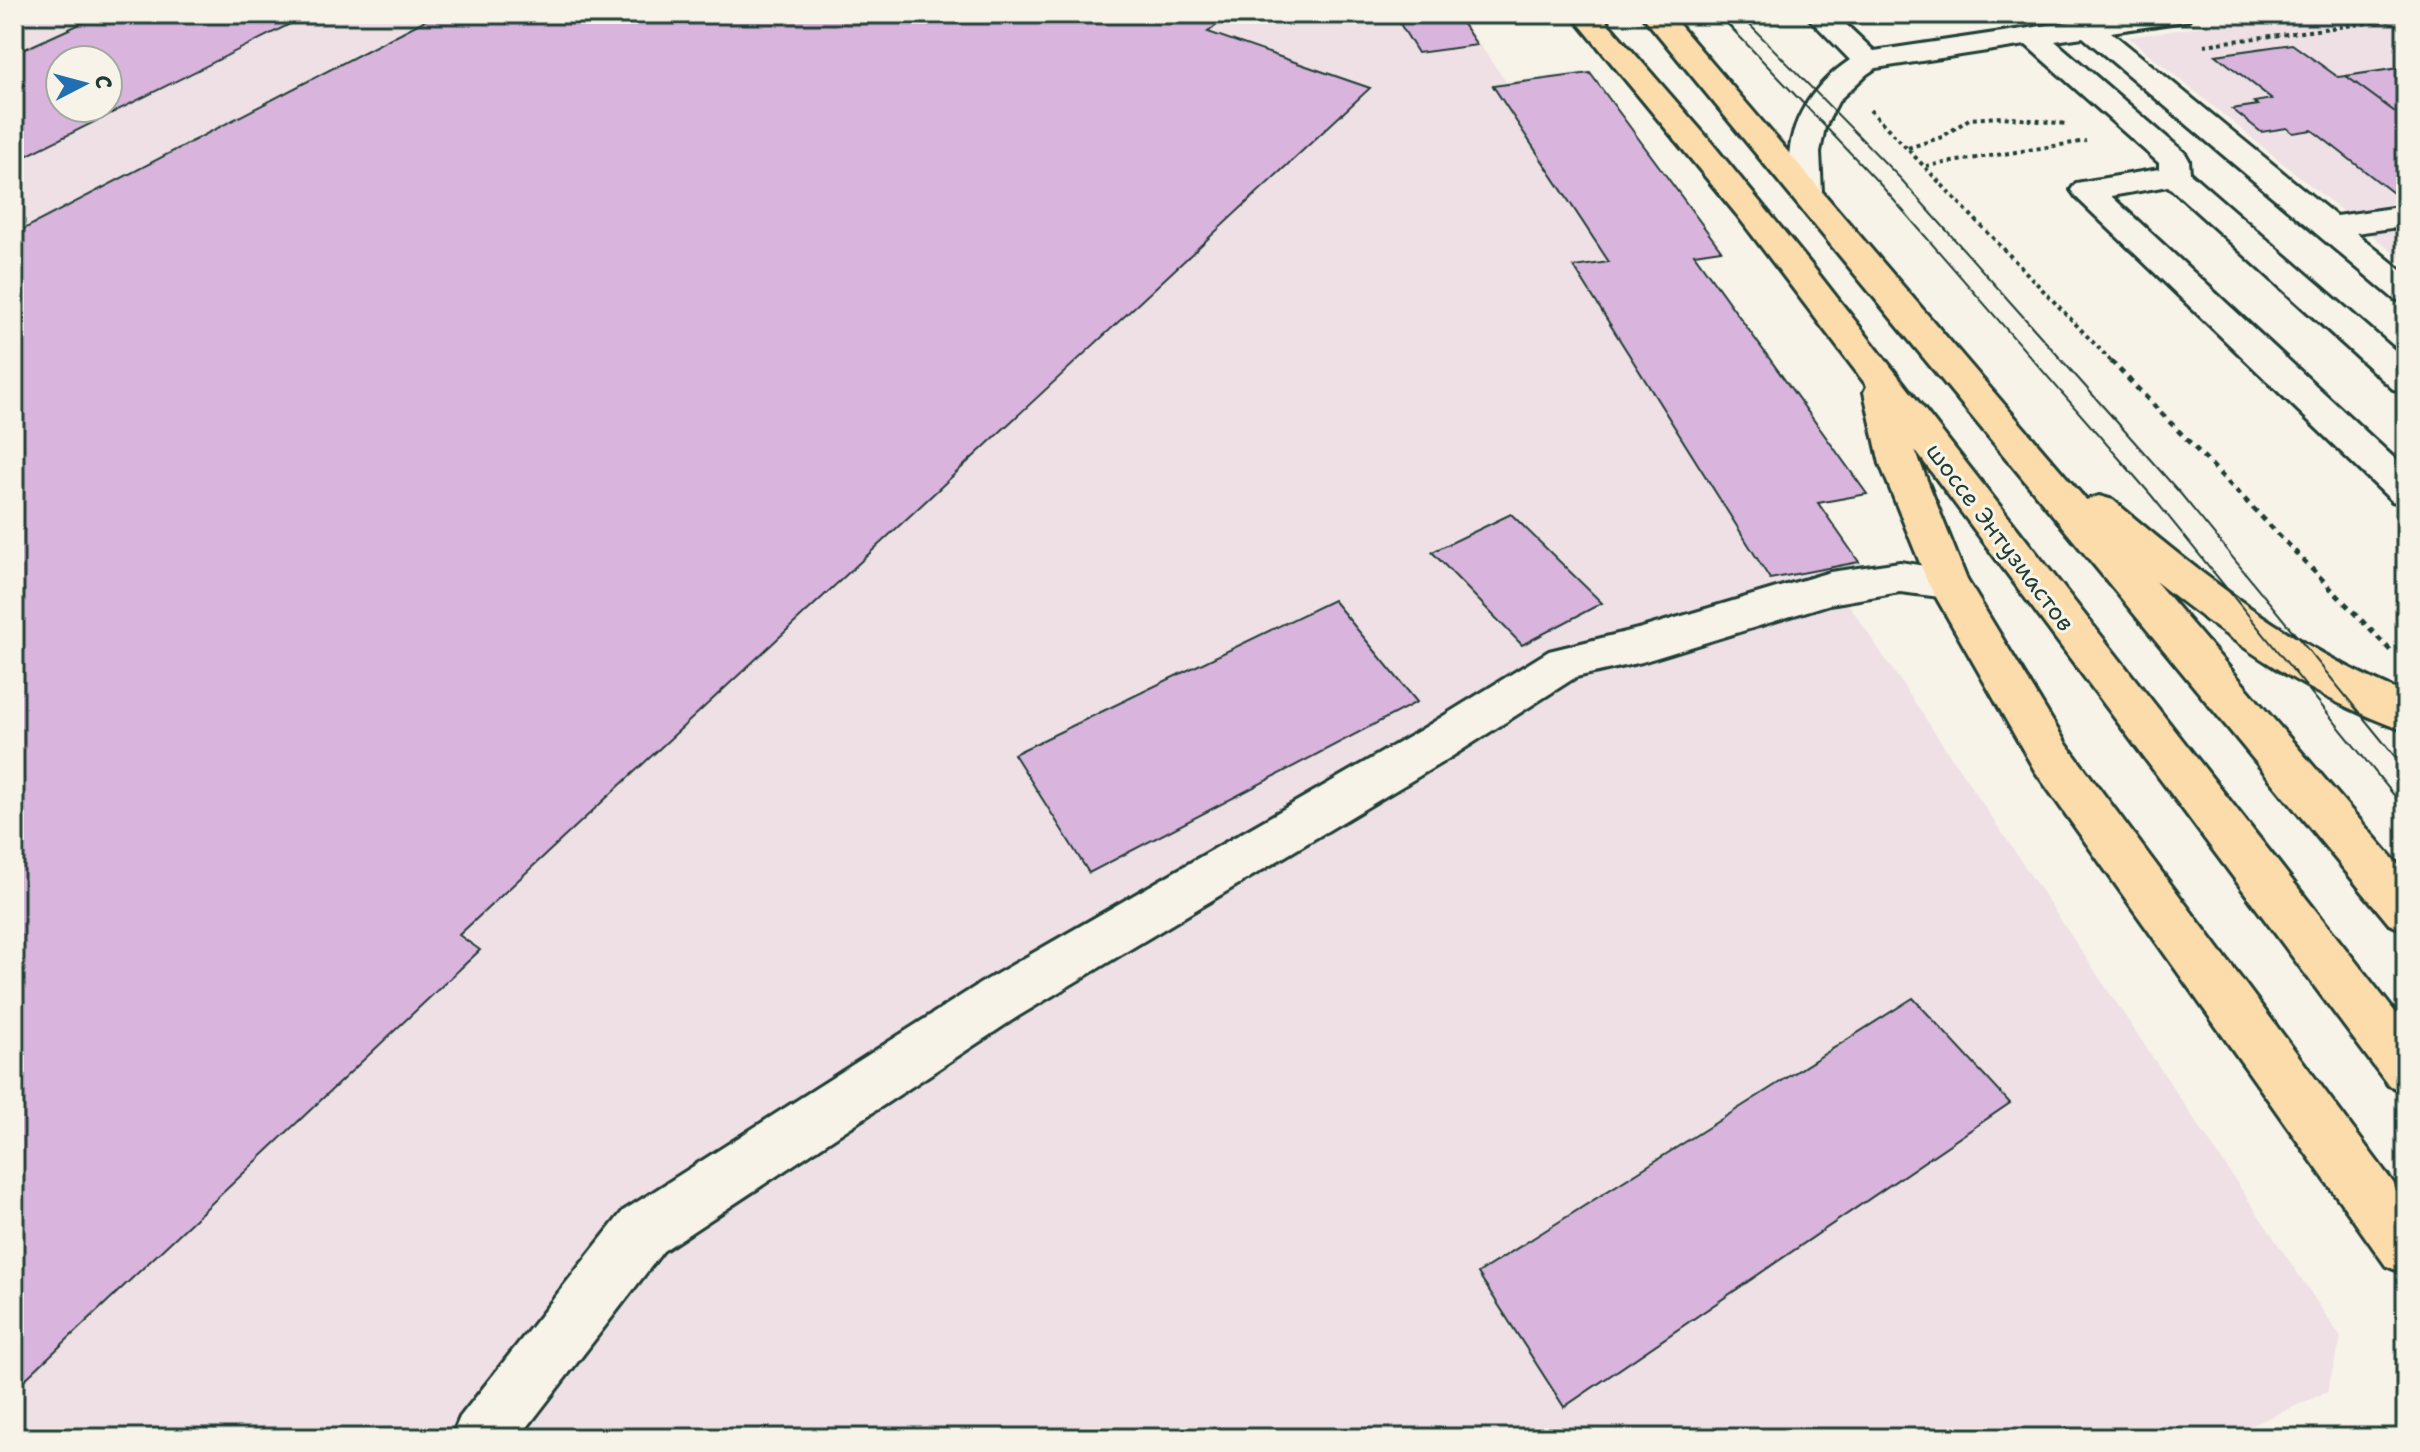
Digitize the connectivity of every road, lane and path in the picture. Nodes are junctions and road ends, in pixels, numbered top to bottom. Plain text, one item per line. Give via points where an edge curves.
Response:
1 (1585, 14) edge
2 (1655, 14) edge
3 (1819, 14) edge
4 (2178, 14) edge
5 (2089, 28) junction
6 (2032, 36) junction
7 (1868, 61) junction
8 (1839, 79) junction
9 (2211, 130) junction
10 (2141, 136) junction
11 (1908, 148) junction
12 (1925, 166) junction
13 (2175, 176) junction
14 (1806, 192) junction
15 (2406, 216) edge
16 (2328, 227) junction
17 (2406, 291) edge
18 (1878, 374) junction
19 (2406, 380) edge
20 (1989, 412) junction
21 (2406, 491) edge
22 (1948, 583) junction
23 (2395, 655) dead end
24 (2399, 713) edge
25 (2406, 909) edge
26 (2406, 1067) edge
27 (2406, 1246) edge
28 (481, 1438) edge

1 - 18 main road, шоссе Энтузиастов via 1661,99
2 - 14 main road
3 - 7 street
4 - 5 street
5 - 6 street
5 - 9 street
6 - 7 street
6 - 10 street
7 - 8 street
8 - 11 path
8 - 14 street via 1819,105 1806,140
9 - 10 street
9 - 16 street
10 - 11 path via 2047,120 1984,117
10 - 12 path
10 - 13 street via 2174,160
11 - 12 path
12 - 23 path
13 - 19 street
13 - 21 street via 2087,190
14 - 20 main road
15 - 16 street
16 - 17 street
18 - 22 main road via 1899,464
18 - 26 main road, шоссе Энтузиастов via 2211,818
20 - 24 main road via 2195,592 2271,643
20 - 25 main road
22 - 27 main road via 2051,758
22 - 28 street via 1900,577 1830,588 1564,663 999,1000 643,1231

